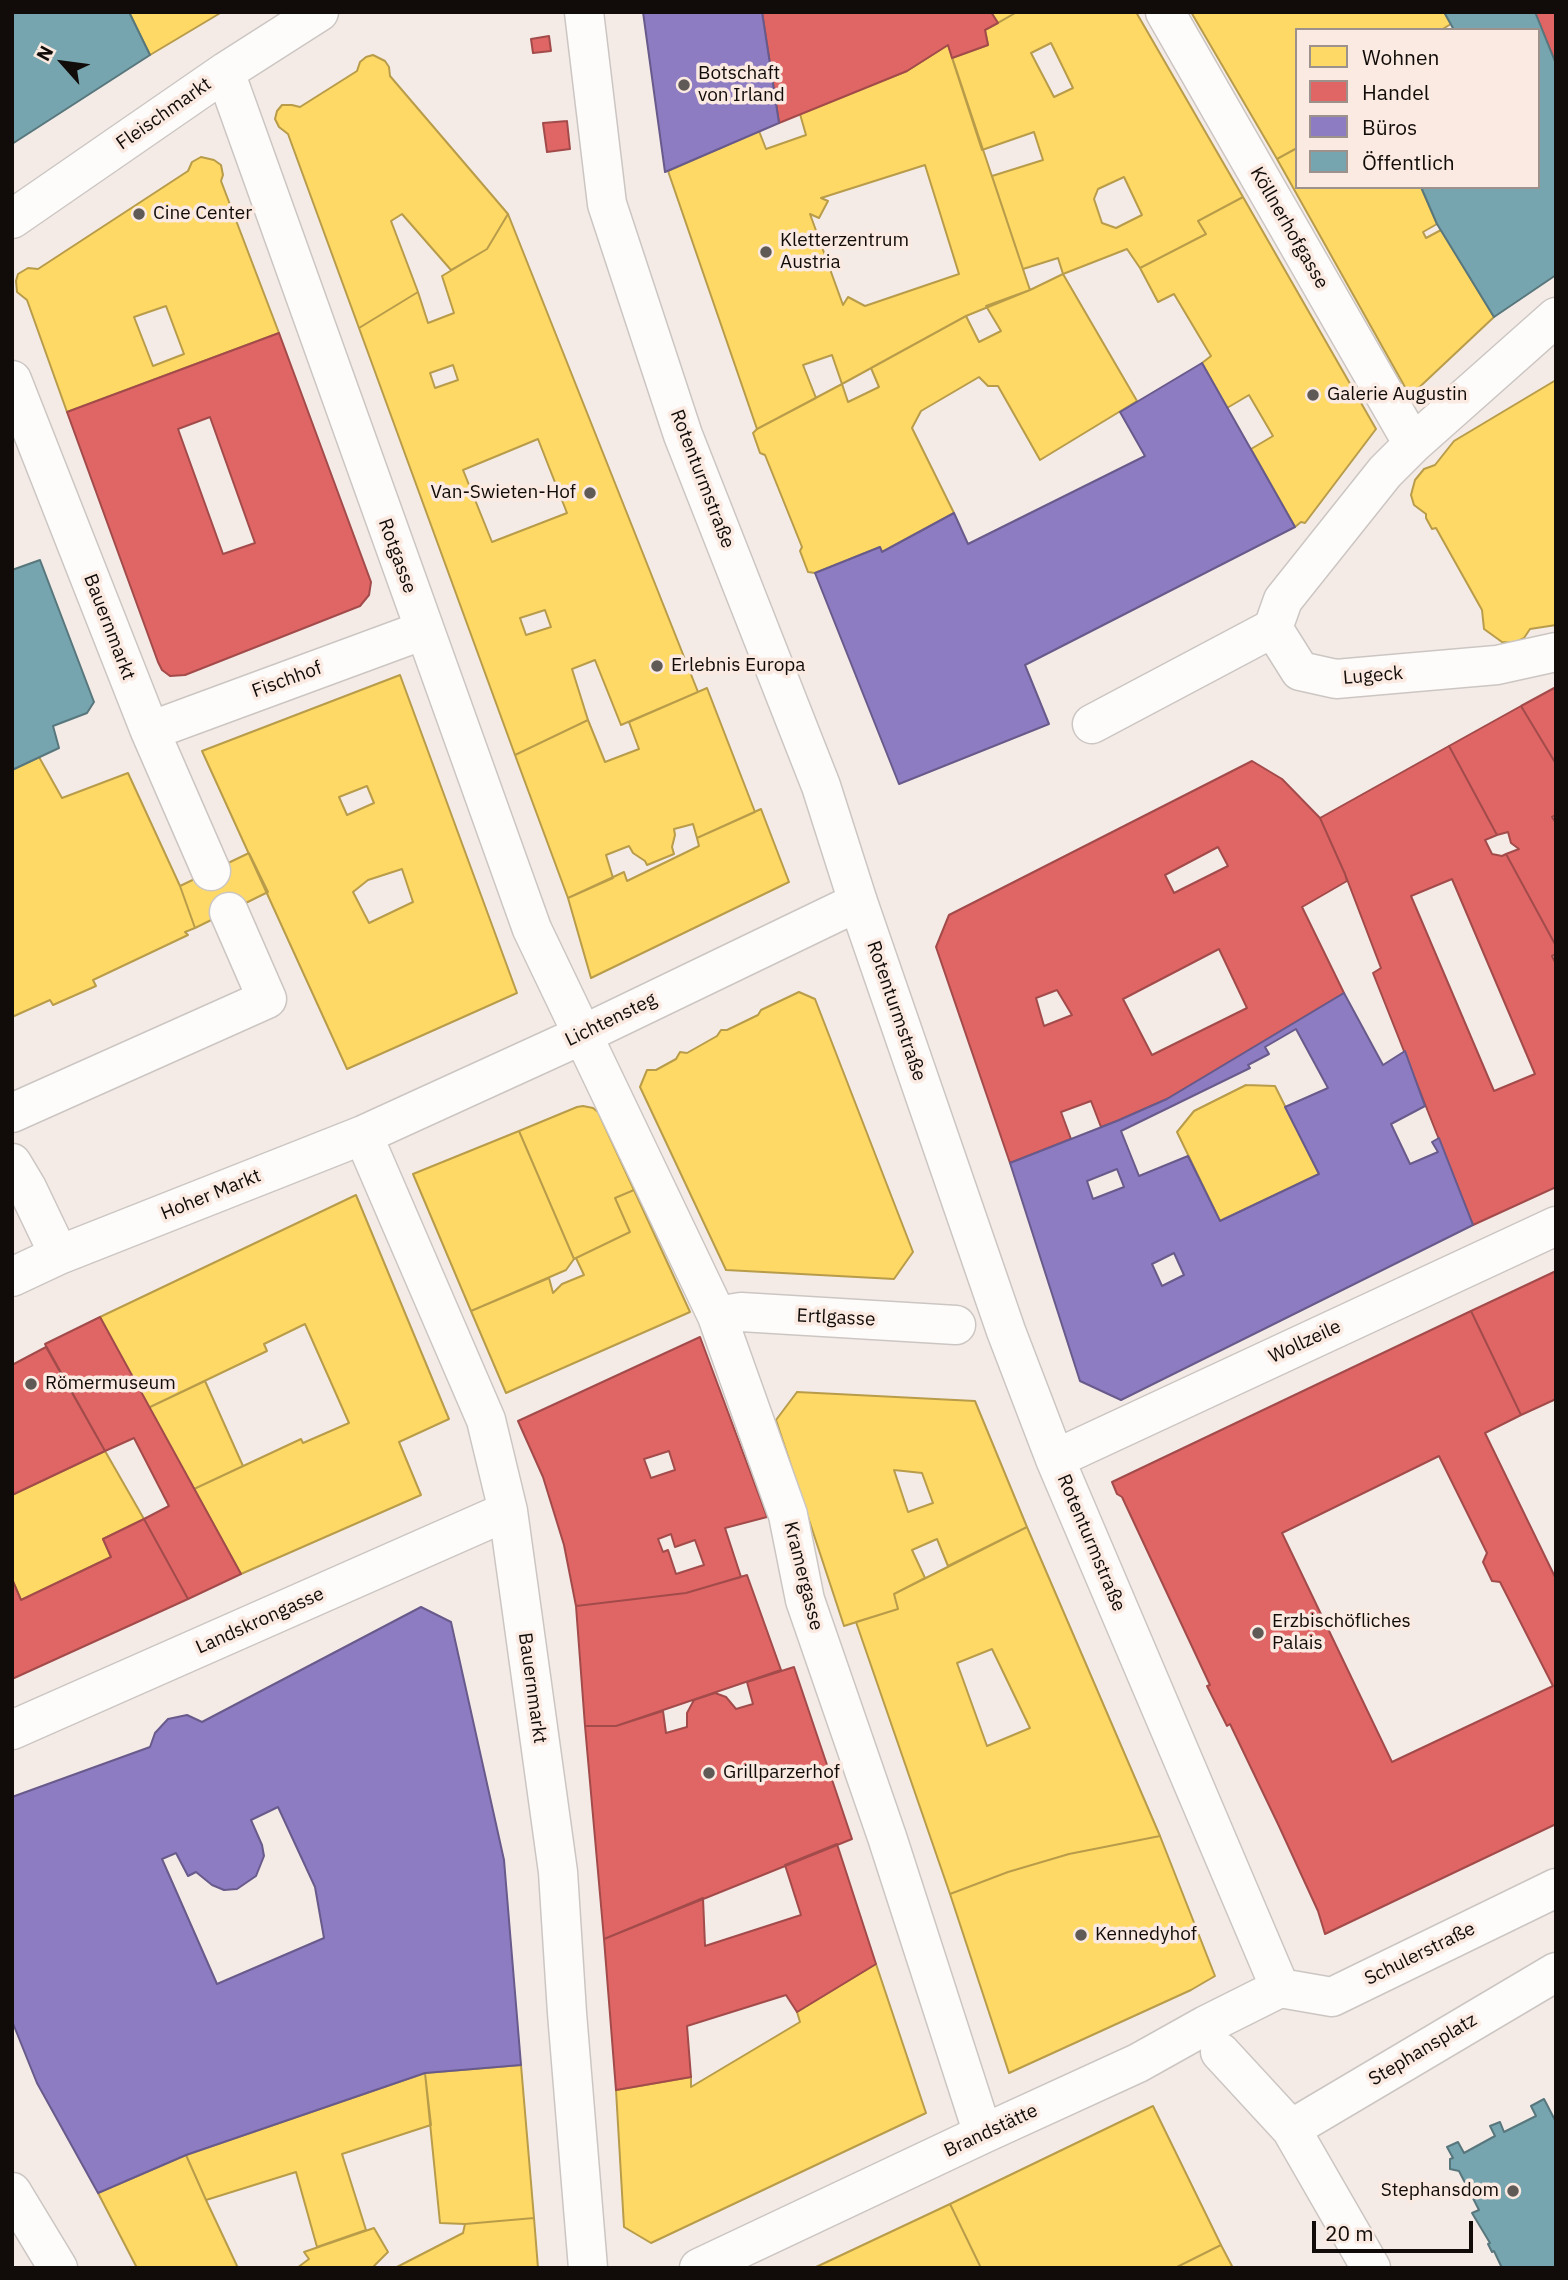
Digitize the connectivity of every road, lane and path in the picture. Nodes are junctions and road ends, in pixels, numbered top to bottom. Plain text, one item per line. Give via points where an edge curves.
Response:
1 (319, 12) edge
2 (584, 12) edge
3 (1164, 12) edge
4 (225, 72) junction
5 (12, 219) edge
6 (1556, 317) edge
7 (12, 380) edge
8 (1413, 444) junction
9 (1273, 628) junction
10 (424, 629) junction
11 (1556, 652) edge
12 (1092, 724) dead end
13 (150, 731) junction
14 (211, 871) dead end
15 (858, 902) junction
16 (229, 912) dead end
17 (582, 1035) junction
18 (12, 1113) edge
19 (363, 1135) junction
20 (12, 1163) edge
21 (1556, 1226) edge
22 (59, 1255) junction
23 (12, 1277) edge
24 (717, 1316) junction
25 (956, 1325) dead end
26 (1055, 1459) junction
27 (508, 1511) junction
28 (12, 1730) edge
29 (1556, 1888) edge
30 (1556, 1972) edge
31 (1280, 1988) junction
32 (1220, 2052) dead end
33 (1291, 2129) junction
34 (983, 2134) junction
35 (12, 2192) edge
36 (58, 2268) edge
37 (588, 2268) edge
38 (699, 2268) edge
39 (1371, 2268) edge

1 - 4 street, Fleischmarkt
2 - 15 street, Rotenturmstraße via 607,204 683,435 821,786
3 - 8 street, Köllnerhofgasse
4 - 5 street, Fleischmarkt
4 - 10 street, Rotgasse
6 - 8 street
7 - 13 street, Bauernmarkt
8 - 9 street via 1385,472 1283,600
9 - 11 street, Lugeck via 1300,671 1336,679 1497,665
9 - 12 street
10 - 13 street, Fischhof
10 - 17 street, Rotgasse via 533,929
13 - 14 street, Bauernmarkt
15 - 17 street, Lichtensteg
15 - 26 street, Rotenturmstraße via 1006,1331
16 - 18 street via 267,999
17 - 19 street, Lichtensteg
17 - 24 street, Kramergasse
19 - 22 street, Hoher Markt
19 - 27 street, Bauernmarkt via 486,1420
20 - 22 street
21 - 26 street, Wollzeile
22 - 23 street, Hoher Markt
24 - 25 street, Ertlgasse via 741,1312
24 - 34 street, Kramergasse via 788,1515 805,1600
26 - 31 street, Rotenturmstraße
27 - 28 street, Landskrongasse
27 - 37 street, Bauernmarkt via 558,1872
29 - 31 street, Schulerstraße via 1332,1997
30 - 33 street, Stephansplatz
31 - 34 street, Brandstätte via 1138,2063
32 - 33 street
33 - 39 street
34 - 38 street, Brandstätte
35 - 36 street

